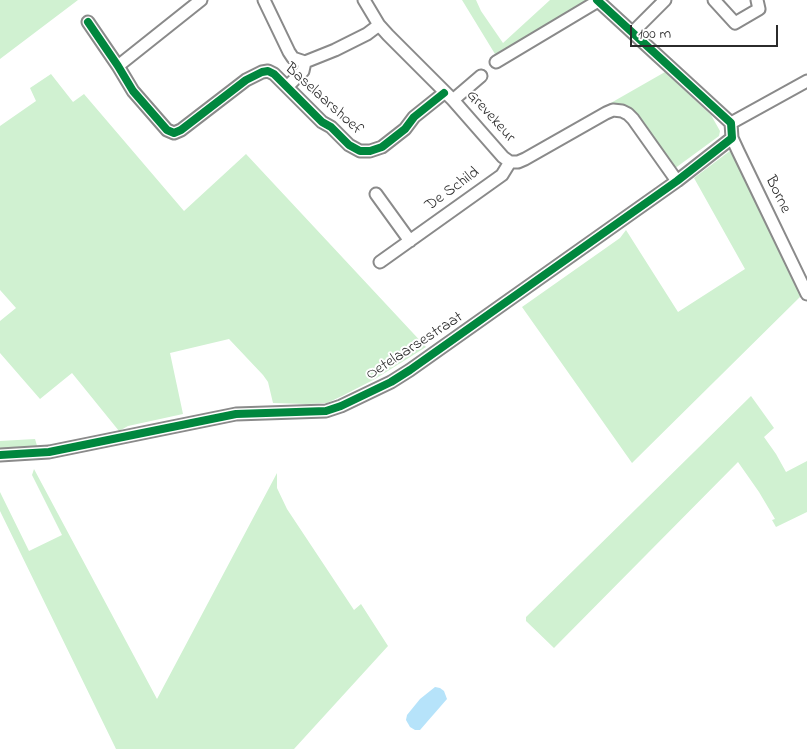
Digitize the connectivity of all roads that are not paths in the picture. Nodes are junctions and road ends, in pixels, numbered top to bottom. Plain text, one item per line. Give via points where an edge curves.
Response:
1 (202, 0) edge
2 (264, 0) edge
3 (364, 0) edge
4 (664, 0) edge
5 (714, 0) edge
6 (757, 0) edge
7 (598, 1) edge
8 (88, 22) dead end
9 (379, 25) junction
10 (633, 32) junction
11 (305, 62) junction
12 (496, 62) dead end
13 (118, 66) junction
14 (481, 76) dead end
15 (807, 81) edge
16 (287, 87) junction
17 (448, 97) junction
18 (731, 123) junction
19 (732, 138) junction
20 (510, 162) junction
21 (677, 181) junction
22 (376, 194) dead end
23 (410, 241) junction
24 (380, 262) dead end
25 (807, 294) edge
26 (0, 455) edge

1 - 13 street
2 - 11 street via 288,52 293,58
3 - 9 street, Grevekeur
4 - 10 street
5 - 6 street via 735,23 760,9
7 - 10 street
7 - 12 street
8 - 13 street, Baselaarshoef
9 - 11 street via 336,50
9 - 17 street, Grevekeur
10 - 18 street
11 - 16 street via 303,71
13 - 16 street, Baselaarshoef via 133,91 174,134 246,80 262,72 274,74
14 - 17 street
15 - 18 street
16 - 17 street, Baselaarshoef via 349,145 360,151 382,147 405,129 414,117
17 - 20 street, Grevekeur
18 - 19 street
19 - 21 street, Oetelaarsestraat
19 - 25 street, Borne
20 - 21 street, Grevekeur via 525,159 606,113 622,111 633,119
20 - 23 street, De Schild via 502,175
21 - 26 street, Oetelaarsestraat via 410,370 341,406 326,411 236,414 49,452
22 - 23 street
23 - 24 street, De Schild

